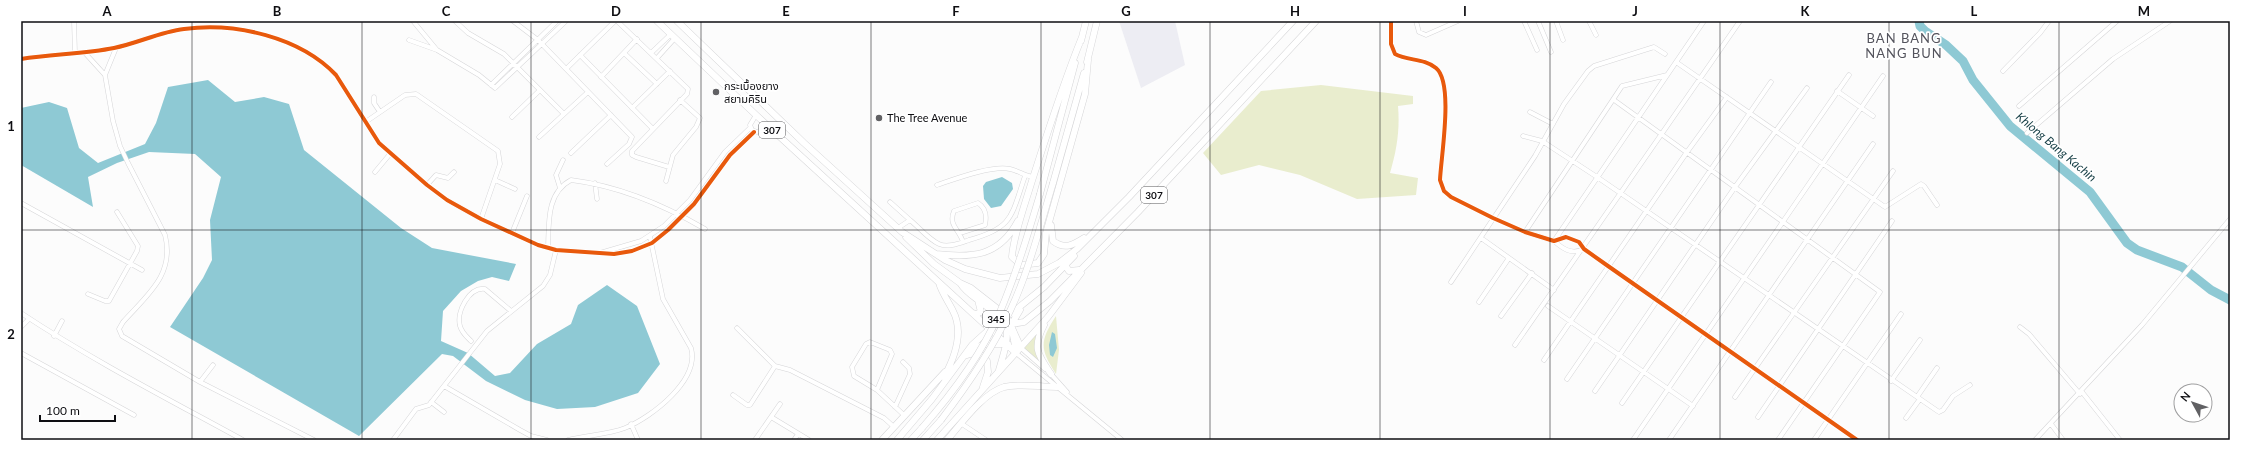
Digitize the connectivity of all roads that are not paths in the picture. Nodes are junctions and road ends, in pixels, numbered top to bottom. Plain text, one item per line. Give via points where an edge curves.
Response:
1 (74, 21) edge
2 (414, 21) edge
3 (455, 21) edge
4 (513, 21) edge
5 (557, 21) edge
6 (566, 21) edge
7 (616, 21) edge
8 (657, 21) edge
9 (677, 21) edge
10 (1086, 21) edge
11 (1098, 21) edge
12 (1293, 21) edge
13 (1316, 21) edge
14 (1391, 21) edge
15 (1416, 21) edge
16 (1458, 21) edge
17 (1531, 21) edge
18 (1538, 21) edge
19 (1556, 21) edge
20 (1589, 21) edge
21 (1704, 21) edge
22 (1740, 21) edge
23 (2049, 21) edge
24 (2117, 21) edge
25 (2170, 21) edge
26 (1525, 22) edge
27 (1596, 35) dead end
28 (673, 36) junction
29 (1082, 37) junction
30 (637, 39) junction
31 (409, 40) dead end
32 (538, 40) junction
33 (1563, 40) dead end
34 (542, 44) junction
35 (116, 48) junction
36 (437, 50) junction
37 (1537, 50) dead end
38 (1551, 52) dead end
39 (75, 53) junction
40 (85, 53) junction
41 (624, 53) junction
42 (651, 53) junction
43 (1665, 54) dead end
44 (580, 55) junction
45 (657, 58) junction
46 (21, 59) edge
47 (1088, 60) junction
48 (1676, 62) junction
49 (514, 63) junction
50 (518, 67) junction
51 (566, 69) junction
52 (670, 71) junction
53 (2002, 71) dead end
54 (105, 75) junction
55 (1667, 75) junction
56 (1849, 75) dead end
57 (1883, 76) dead end
58 (601, 77) junction
59 (1701, 78) junction
60 (1771, 82) dead end
61 (657, 84) junction
62 (492, 87) junction
63 (1807, 88) dead end
64 (540, 90) junction
65 (1837, 91) junction
66 (588, 92) junction
67 (374, 97) dead end
68 (1727, 97) junction
69 (680, 100) junction
70 (1614, 100) junction
71 (2019, 106) dead end
72 (1861, 107) junction
73 (632, 108) junction
74 (380, 112) junction
75 (1530, 112) dead end
76 (1749, 113) junction
77 (564, 114) junction
78 (611, 115) junction
79 (756, 115) junction
80 (1872, 116) dead end
81 (512, 117) dead end
82 (1638, 117) junction
83 (367, 121) junction
84 (1553, 124) junction
85 (769, 127) junction
86 (750, 128) junction
87 (653, 129) junction
88 (1775, 131) junction
89 (754, 132) junction
90 (2027, 133) dead end
91 (1662, 135) junction
92 (1523, 136) dead end
93 (539, 137) dead end
94 (1542, 141) junction
95 (1872, 144) dead end
96 (1798, 147) junction
97 (1686, 152) junction
98 (571, 153) dead end
99 (390, 154) junction
100 (563, 160) dead end
101 (1572, 161) junction
102 (607, 164) dead end
103 (1822, 164) junction
104 (668, 167) junction
105 (1711, 169) junction
106 (1893, 171) dead end
107 (375, 172) dead end
108 (454, 172) dead end
109 (1025, 176) junction
110 (1033, 177) junction
111 (1597, 177) junction
112 (495, 180) junction
113 (1846, 180) junction
114 (666, 181) dead end
115 (595, 183) junction
116 (426, 184) junction
117 (938, 185) dead end
118 (1735, 187) junction
119 (560, 188) junction
120 (515, 189) dead end
121 (1621, 193) junction
122 (527, 196) dead end
123 (597, 199) dead end
124 (1873, 199) junction
125 (890, 202) dead end
126 (21, 203) edge
127 (1759, 205) junction
128 (1937, 205) dead end
129 (1646, 211) junction
130 (117, 212) dead end
131 (677, 214) junction
132 (1022, 215) junction
133 (683, 216) junction
134 (1493, 218) junction
135 (481, 219) junction
136 (2230, 219) edge
137 (910, 220) junction
138 (1051, 220) junction
139 (1892, 221) dead end
140 (1783, 222) junction
141 (985, 225) junction
142 (1670, 228) junction
143 (705, 229) dead end
144 (1097, 229) junction
145 (900, 230) junction
146 (1524, 232) junction
147 (512, 233) junction
148 (960, 233) junction
149 (989, 234) junction
150 (650, 237) junction
151 (1481, 238) junction
152 (1807, 239) junction
153 (1554, 241) junction
154 (963, 242) junction
155 (652, 243) junction
156 (1695, 245) junction
157 (548, 248) junction
158 (1584, 249) junction
159 (556, 250) junction
160 (600, 253) junction
161 (932, 253) junction
162 (1832, 257) junction
163 (1509, 258) junction
164 (1090, 260) junction
165 (1719, 262) junction
166 (130, 263) junction
167 (1065, 265) junction
168 (1608, 266) junction
169 (1081, 269) junction
170 (142, 270) dead end
171 (1532, 273) junction
172 (1856, 274) junction
173 (1744, 279) junction
174 (938, 282) junction
175 (1451, 282) dead end
176 (960, 283) junction
177 (1632, 284) junction
178 (1554, 290) junction
179 (88, 294) dead end
180 (1768, 296) junction
181 (978, 300) junction
182 (1656, 300) junction
183 (1479, 302) dead end
184 (1548, 306) dead end
185 (511, 311) junction
186 (21, 313) edge
187 (973, 313) junction
188 (1793, 313) junction
189 (1901, 314) dead end
190 (1501, 316) dead end
191 (1048, 317) junction
192 (29, 318) junction
193 (1680, 318) junction
194 (62, 321) dead end
195 (1570, 321) junction
196 (1007, 322) junction
197 (984, 323) junction
198 (996, 324) junction
199 (21, 327) edge
200 (737, 328) dead end
201 (990, 328) junction
202 (2020, 328) dead end
203 (1818, 330) junction
204 (1705, 334) junction
205 (54, 336) junction
206 (1595, 338) junction
207 (1920, 340) dead end
208 (471, 341) dead end
209 (1006, 344) junction
210 (1515, 345) dead end
211 (1014, 346) junction
212 (1842, 347) junction
213 (1021, 348) junction
214 (1730, 352) junction
215 (21, 353) edge
216 (1016, 353) junction
217 (1620, 355) junction
218 (964, 356) junction
219 (1544, 360) dead end
220 (903, 362) dead end
221 (1867, 364) junction
222 (213, 365) dead end
223 (951, 365) junction
224 (775, 366) junction
225 (1937, 368) dead end
226 (1755, 369) junction
227 (1643, 371) junction
228 (998, 372) junction
229 (1051, 374) junction
230 (1567, 379) dead end
231 (1892, 381) junction
232 (200, 382) junction
233 (1970, 385) dead end
234 (444, 386) junction
235 (1780, 386) junction
236 (1057, 387) junction
237 (1668, 388) junction
238 (876, 390) junction
239 (1595, 391) dead end
240 (2081, 393) junction
241 (733, 395) dead end
242 (979, 396) junction
243 (1069, 396) junction
244 (1735, 397) dead end
245 (1918, 398) junction
246 (932, 399) junction
247 (431, 402) junction
248 (1622, 403) dead end
249 (1804, 403) junction
250 (780, 404) dead end
251 (1692, 406) junction
252 (895, 407) junction
253 (973, 411) junction
254 (444, 412) dead end
255 (134, 415) dead end
256 (906, 416) junction
257 (771, 417) junction
258 (1758, 417) dead end
259 (1906, 418) dead end
260 (1828, 420) junction
261 (631, 424) junction
262 (962, 424) junction
263 (2051, 424) junction
264 (894, 427) junction
265 (798, 434) junction
266 (1851, 435) junction
267 (243, 440) edge
268 (314, 440) edge
269 (393, 440) edge
270 (547, 440) edge
271 (568, 440) edge
272 (638, 440) edge
273 (755, 440) edge
274 (794, 440) edge
275 (809, 440) edge
276 (882, 440) edge
277 (897, 440) edge
278 (911, 440) edge
279 (923, 440) edge
280 (937, 440) edge
281 (945, 440) edge
282 (986, 440) edge
283 (1122, 440) edge
284 (1633, 440) edge
285 (1669, 440) edge
286 (1778, 440) edge
287 (1814, 440) edge
288 (1848, 440) edge
289 (1857, 440) edge
290 (2035, 440) edge
291 (2063, 440) edge
292 (2120, 440) edge

1 - 39 street
2 - 36 street
3 - 49 street via 468,33 495,48
4 - 32 street
5 - 32 street
6 - 34 street
7 - 30 street
7 - 44 street
8 - 28 main road, 307
9 - 145 main road, 307 via 804,143
10 - 29 main road, 345
11 - 47 main road, 345
12 - 144 main road, 307
13 - 164 main road, 307
14 - 134 street via 1391,44 1395,54 1432,65 1442,76 1445,104 1440,180 1444,191
15 - 16 street via 1418,32 1426,35
17 - 26 street
18 - 38 street
19 - 33 street
20 - 27 street
21 - 48 street
22 - 59 street
23 - 53 street
24 - 71 street
25 - 90 street via 2113,59
26 - 37 street
28 - 42 street
28 - 45 street
28 - 79 main road, 307
29 - 110 main road via 1060,92
29 - 278 main road, 345, bridge via 1040,194 1014,276 991,329 948,397
30 - 41 street
30 - 42 street
31 - 36 street
32 - 34 street
32 - 49 street
34 - 50 street
34 - 51 street
35 - 40 street
35 - 54 street
35 - 83 street via 151,36 184,29 224,28 255,33 293,45 320,60 336,75
36 - 62 street via 479,75
39 - 40 street
39 - 46 street
40 - 54 street
41 - 58 street
41 - 61 street
42 - 45 street
43 - 84 street via 1654,47 1591,67
44 - 51 street
44 - 58 street
45 - 52 street
47 - 138 main road via 1085,94
47 - 279 main road, 345, bridge via 1053,183 1024,275 1010,310 992,347 941,420
48 - 55 street
48 - 59 street
49 - 50 street
49 - 62 street
50 - 62 street
50 - 64 street
51 - 66 street
52 - 61 street
52 - 69 street via 688,89
54 - 232 street via 120,146 165,235 168,248 167,264 160,280 119,329 122,336
55 - 70 street via 1624,85
55 - 82 street
56 - 65 street
57 - 72 street
58 - 73 street
59 - 68 street
59 - 91 street
60 - 76 street
61 - 73 street
63 - 88 street
64 - 77 street
64 - 81 street
65 - 72 street
65 - 96 street
66 - 77 street
66 - 78 street
67 - 74 street via 374,103
68 - 76 street
68 - 97 street
69 - 87 street
69 - 104 street via 700,118 696,127 673,155
70 - 82 street
70 - 101 street
72 - 80 street
72 - 103 street
73 - 87 street
74 - 83 street
74 - 112 street via 405,94 416,94 498,151 500,164
75 - 84 street
76 - 88 street
76 - 105 street
77 - 93 street
78 - 98 street
78 - 102 street via 632,140
79 - 85 main road, 307
79 - 86 street
82 - 91 street
82 - 111 street
83 - 99 street
84 - 94 street
85 - 89 street
85 - 174 main road, 307
86 - 89 street
86 - 131 street via 725,152
87 - 104 street via 632,151 632,155
88 - 96 street
88 - 118 street
89 - 133 street via 730,155
91 - 97 street
91 - 121 street
92 - 94 street
94 - 101 street
94 - 134 street via 1535,156
95 - 113 street
96 - 103 street
96 - 127 street
97 - 105 street
97 - 129 street
99 - 107 street
99 - 116 street
100 - 119 street via 556,175
101 - 111 street
101 - 146 street
103 - 113 street
103 - 140 street
104 - 114 street
105 - 118 street
105 - 142 street
106 - 124 street
108 - 116 street via 448,178 436,175
109 - 110 street
109 - 117 street via 1008,168 963,176
109 - 149 street via 1009,219 999,230
110 - 132 main road
111 - 121 street
111 - 153 street
112 - 120 street
112 - 135 street
113 - 124 street
113 - 152 street
115 - 119 street via 571,180
115 - 123 street
115 - 131 street via 617,188
116 - 135 street via 447,200
118 - 127 street
118 - 156 street
119 - 157 street via 551,205
121 - 129 street
121 - 158 street
122 - 147 street
124 - 128 street via 1885,207 1921,184
124 - 162 street
125 - 137 street
126 - 166 street
127 - 140 street
127 - 165 street
129 - 142 street
129 - 168 street
130 - 166 street via 138,246
131 - 133 street
131 - 150 street
132 - 138 main road via 1012,257 1021,265 1042,260 1046,233
132 - 161 main road via 1008,237 981,254 960,257
133 - 143 street
133 - 155 street
134 - 146 street
134 - 151 street
135 - 147 street
136 - 240 street via 2142,325
137 - 145 street
137 - 154 street via 939,244
138 - 144 main road via 1050,232 1054,241 1064,247 1072,245
139 - 172 street
140 - 152 street
140 - 173 street
141 - 148 street
141 - 148 street via 985,212 978,203 954,211 952,225
141 - 149 street
142 - 156 street
142 - 177 street
144 - 161 main road via 1068,257 1031,276 1000,278 983,275
144 - 167 main road, 307
145 - 161 main road
145 - 176 main road, 307 via 934,264
146 - 153 street
147 - 157 street
148 - 154 street
149 - 154 street
150 - 155 street
150 - 160 street
151 - 163 street
151 - 175 street
152 - 162 street
152 - 180 street
153 - 158 street via 1566,250 1578,252
153 - 158 street via 1572,238
155 - 160 street via 621,253
155 - 261 street via 663,299 691,348 692,364 682,383 661,405
156 - 165 street
156 - 182 street
157 - 159 street
158 - 168 street
158 - 178 street
159 - 160 street
159 - 185 street via 550,275 543,286
162 - 172 street
162 - 188 street
163 - 171 street
163 - 183 street
164 - 169 main road
164 - 191 main road, 307
165 - 173 street
165 - 193 street
166 - 170 street
166 - 179 street via 113,296 107,302
167 - 169 main road via 1068,271
167 - 196 main road, 307
168 - 177 street
168 - 195 street
169 - 196 main road via 1028,320
171 - 178 street
171 - 190 street
172 - 203 street
172 - 212 street via 1880,292
173 - 180 street
173 - 204 street
174 - 187 main road, 307
174 - 223 main road via 957,320 958,342
176 - 181 main road
176 - 196 main road, 307 via 971,288
177 - 182 street
177 - 206 street
178 - 210 street
180 - 188 street
180 - 214 street
181 - 187 main road via 981,312
181 - 196 main road
182 - 193 street
182 - 217 street
184 - 195 street
185 - 208 street via 485,289 475,292 459,317 462,333
185 - 234 street via 487,331
186 - 192 street
187 - 197 main road, 307
188 - 203 street
188 - 226 street
189 - 221 street
191 - 213 main road, 307
191 - 229 main road via 1037,338 1037,348 1040,358
192 - 199 street
192 - 205 street
193 - 204 street
193 - 227 street
194 - 205 street
195 - 206 street
195 - 219 street
196 - 198 main road
196 - 209 main road
196 - 211 main road
196 - 213 main road, 307
197 - 198 main road
197 - 201 main road, 307
198 - 201 main road
200 - 224 street
201 - 209 main road, 307
201 - 218 main road, 345
202 - 240 street via 2029,334
203 - 212 street
203 - 235 street
204 - 214 street
204 - 237 street
205 - 267 street
206 - 217 street
206 - 230 street
207 - 231 street
209 - 211 main road
209 - 216 main road, 307
209 - 218 main road via 980,346
209 - 228 main road
211 - 213 main road
211 - 216 main road
212 - 221 street
212 - 249 street
213 - 216 main road, 307
213 - 229 street
214 - 226 street
214 - 251 street
215 - 255 street
216 - 228 main road
216 - 236 street
217 - 227 street
217 - 239 street
218 - 242 main road via 974,352 987,361 988,372
218 - 246 main road, 345
220 - 252 street via 910,374
221 - 231 street
221 - 260 street
222 - 232 street
223 - 246 main road
223 - 256 main road
224 - 241 street via 750,405 747,406
224 - 264 street via 790,370 884,418
225 - 245 street
226 - 235 street
226 - 244 street
227 - 237 street
227 - 248 street
228 - 242 main road
229 - 243 street
231 - 245 street
232 - 268 street
233 - 245 street via 1953,396 1939,412
234 - 247 street
234 - 270 street via 520,430
235 - 249 street
235 - 258 street
236 - 243 street
236 - 253 main road via 1002,388 990,394
237 - 251 street
237 - 284 street
238 - 238 street via 859,380 852,372 852,367 866,344 870,342 890,350 892,354
238 - 252 street
240 - 263 street
240 - 292 street
242 - 253 main road
242 - 280 main road
243 - 283 street
245 - 259 street
246 - 277 main road, 345
247 - 254 street
247 - 269 street via 426,407 416,409
249 - 260 street
249 - 286 street
250 - 257 street
251 - 285 street
252 - 256 street
253 - 262 main road
256 - 264 main road
257 - 265 street
257 - 273 street
260 - 266 street
260 - 287 street
261 - 271 street via 615,431
261 - 272 street
262 - 281 main road
262 - 282 street
263 - 290 street
263 - 291 street
264 - 276 main road
265 - 274 street
265 - 275 street
266 - 288 street
266 - 289 street

